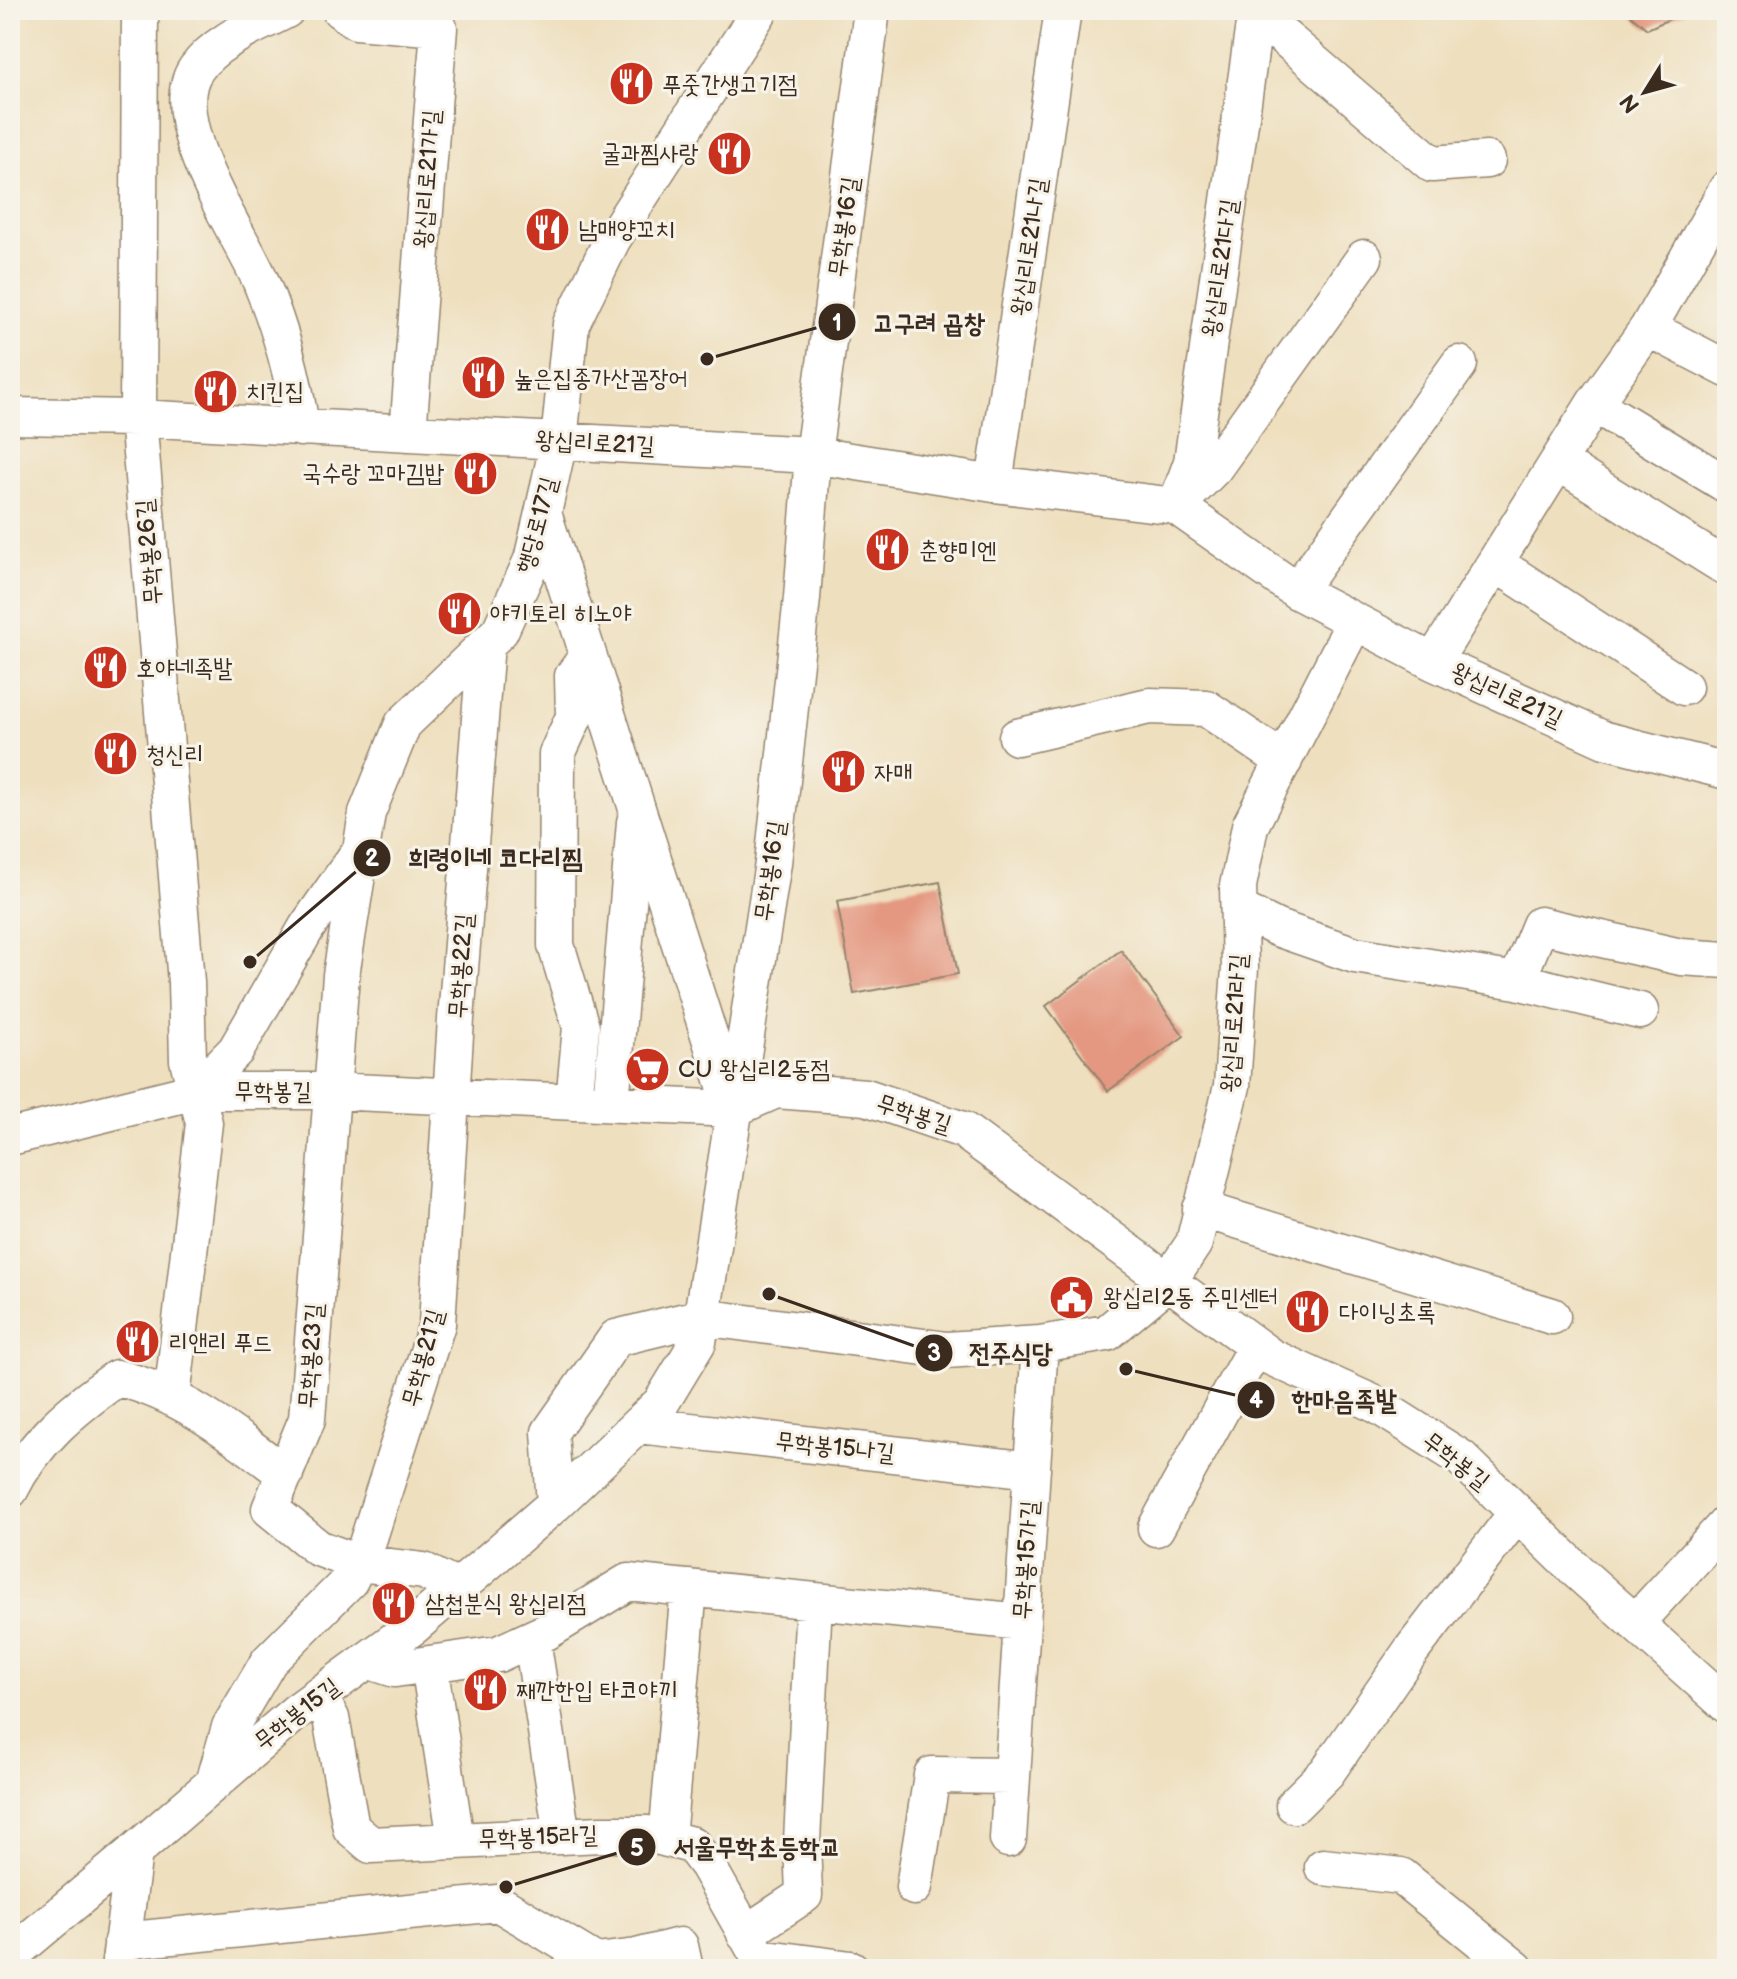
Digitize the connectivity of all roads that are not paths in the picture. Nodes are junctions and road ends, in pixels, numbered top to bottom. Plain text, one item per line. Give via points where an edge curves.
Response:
1 (140, 10) edge
2 (286, 10) edge
3 (340, 10) edge
4 (760, 10) edge
5 (872, 10) edge
6 (1063, 10) edge
7 (1255, 19) edge
8 (1487, 160) dead end
9 (1727, 189) edge
10 (1364, 258) dead end
11 (1648, 328) junction
12 (1459, 364) dead end
13 (1727, 369) edge
14 (1594, 404) junction
15 (10, 416) edge
16 (138, 418) junction
17 (301, 428) junction
18 (408, 433) junction
19 (559, 441) junction
20 (813, 455) junction
21 (1558, 462) junction
22 (994, 484) junction
23 (1727, 485) edge
24 (1176, 506) junction
25 (543, 513) junction
26 (1495, 563) junction
27 (1727, 568) edge
28 (1297, 591) junction
29 (1354, 623) junction
30 (486, 644) junction
31 (588, 655) junction
32 (1433, 662) junction
33 (1684, 687) dead end
34 (1017, 737) dead end
35 (1284, 761) junction
36 (1727, 771) edge
37 (637, 807) junction
38 (361, 850) junction
39 (1239, 909) junction
40 (1727, 960) edge
41 (1517, 981) junction
42 (1640, 1011) dead end
43 (196, 1091) junction
44 (331, 1091) junction
45 (452, 1097) junction
46 (574, 1102) junction
47 (611, 1103) junction
48 (733, 1109) junction
49 (10, 1137) edge
50 (1201, 1209) junction
51 (1168, 1282) junction
52 (1552, 1316) dead end
53 (702, 1317) junction
54 (1040, 1344) junction
55 (1256, 1346) junction
56 (172, 1398) junction
57 (638, 1425) junction
58 (1032, 1470) junction
59 (285, 1474) junction
60 (10, 1490) edge
61 (555, 1504) junction
62 (1517, 1513) junction
63 (1727, 1523) edge
64 (1156, 1528) dead end
65 (358, 1563) junction
66 (457, 1588) junction
67 (689, 1588) junction
68 (814, 1601) junction
69 (1022, 1622) junction
70 (1635, 1623) junction
71 (532, 1639) junction
72 (367, 1660) junction
73 (429, 1664) junction
74 (318, 1695) junction
75 (1727, 1705) edge
76 (1012, 1776) junction
77 (214, 1783) junction
78 (1294, 1805) dead end
79 (562, 1836) junction
80 (667, 1839) junction
81 (1008, 1839) dead end
82 (456, 1840) junction
83 (134, 1852) junction
84 (1323, 1867) dead end
85 (914, 1887) dead end
86 (745, 1934) junction
87 (121, 1955) edge
88 (10, 1956) edge
89 (685, 1969) edge
90 (851, 1969) edge
91 (1516, 1969) edge

1 - 16 street, 무학봉26길
2 - 17 street via 215,48 194,72 187,115 197,153 262,284 294,381
3 - 18 street, 왕십리로21가길 via 356,21 439,28
4 - 19 street, 행당로17길 via 612,240 571,324
5 - 20 street, 무학봉16길
6 - 22 street, 왕십리로21나길
7 - 8 street, 왕십리로21다길 via 1291,43 1432,164
7 - 24 street, 왕십리로21다길 via 1192,462
9 - 11 street
10 - 24 street via 1214,468
11 - 13 street
11 - 14 street
12 - 28 street
14 - 21 street
14 - 23 street
15 - 16 street, 왕십리로21길
16 - 17 street, 왕십리로21길
16 - 43 street, 무학봉26길 via 186,982 188,1060
17 - 18 street, 왕십리로21길
18 - 19 street, 왕십리로21길
19 - 20 street, 왕십리로21길
19 - 25 street, 행당로17길
20 - 22 street, 왕십리로21길
20 - 48 street, 무학봉16길 via 773,863
21 - 26 street
21 - 27 street
22 - 24 street, 왕십리로21길
24 - 28 street, 왕십리로21길
25 - 30 street, 행당로17길 via 532,560 500,631
25 - 31 street
26 - 32 street
26 - 33 street
28 - 29 street, 왕십리로21길
29 - 32 street, 왕십리로21길
29 - 35 street, 왕십리로21라길
30 - 38 street, 행당로17길 via 403,724 367,813
30 - 45 street, 무학봉22길
31 - 37 street
31 - 46 street via 573,676 574,717 557,754 556,945 581,1027
32 - 36 street, 왕십리로21길 via 1605,740
34 - 35 street via 1149,706 1206,708
35 - 39 street, 왕십리로21라길 via 1250,826 1238,886
37 - 47 street
37 - 48 street
38 - 43 street, 행당로17길 via 307,927 236,1050
38 - 44 street, 행당로17길 via 341,975
39 - 41 street via 1355,955
39 - 50 street, 왕십리로21라길 via 1232,1086
40 - 41 street via 1681,957 1540,925
41 - 42 street
43 - 44 street, 무학봉길
43 - 49 street, 무학봉길
43 - 56 street, 무학봉26길 via 204,1123 201,1171
44 - 45 street, 무학봉길
44 - 59 street, 무학봉23길 via 307,1419
45 - 46 street, 무학봉길
45 - 65 street, 무학봉21길 via 437,1324
46 - 47 street, 무학봉길
47 - 48 street, 무학봉길
48 - 51 street, 무학봉길 via 776,1090 866,1097 963,1130
48 - 53 street, 무학봉15길
50 - 51 street, 왕십리로21라길 via 1194,1243
50 - 52 street
51 - 54 street via 1107,1333
51 - 55 street, 무학봉길
53 - 54 street via 946,1350
53 - 57 street, 무학봉15길 via 698,1342 661,1403
53 - 61 street via 616,1338 550,1432
54 - 58 street, 무학봉15가길
55 - 62 street, 무학봉길 via 1377,1405 1461,1458
55 - 64 street
56 - 59 street
56 - 60 street via 151,1385 117,1378 38,1443
57 - 58 street, 무학봉15나길
57 - 61 street, 무학봉15길
58 - 69 street, 무학봉15가길
59 - 65 street, 무학봉23길 via 270,1509 318,1548
61 - 66 street, 무학봉15길
62 - 70 street, 무학봉길
62 - 78 street via 1327,1772
63 - 70 street
65 - 66 street via 424,1571
65 - 77 street, 무학봉21길 via 350,1580 269,1661 230,1727
66 - 72 street, 무학봉15길
67 - 68 street
67 - 71 street via 628,1582
67 - 80 street
68 - 69 street
68 - 86 street via 804,1895
69 - 76 street, 무학봉15가길
70 - 75 street, 무학봉길
71 - 73 street via 498,1654
71 - 79 street
72 - 73 street via 395,1669
72 - 74 street, 무학봉15길
73 - 82 street
74 - 77 street, 무학봉15길
74 - 82 street, 무학봉15라길 via 331,1718 351,1828 371,1845
76 - 81 street, 무학봉15가길
76 - 85 street via 932,1775
77 - 83 street, 무학봉15길
79 - 80 street, 무학봉15라길 via 648,1834
79 - 82 street, 무학봉15라길
80 - 86 street, 무학봉15라길 via 692,1845
83 - 87 street
83 - 88 street, 무학봉15길
84 - 91 street via 1401,1876
86 - 90 street, 무학봉15라길 via 759,1957
87 - 89 street via 498,1903 596,1962 680,1946

